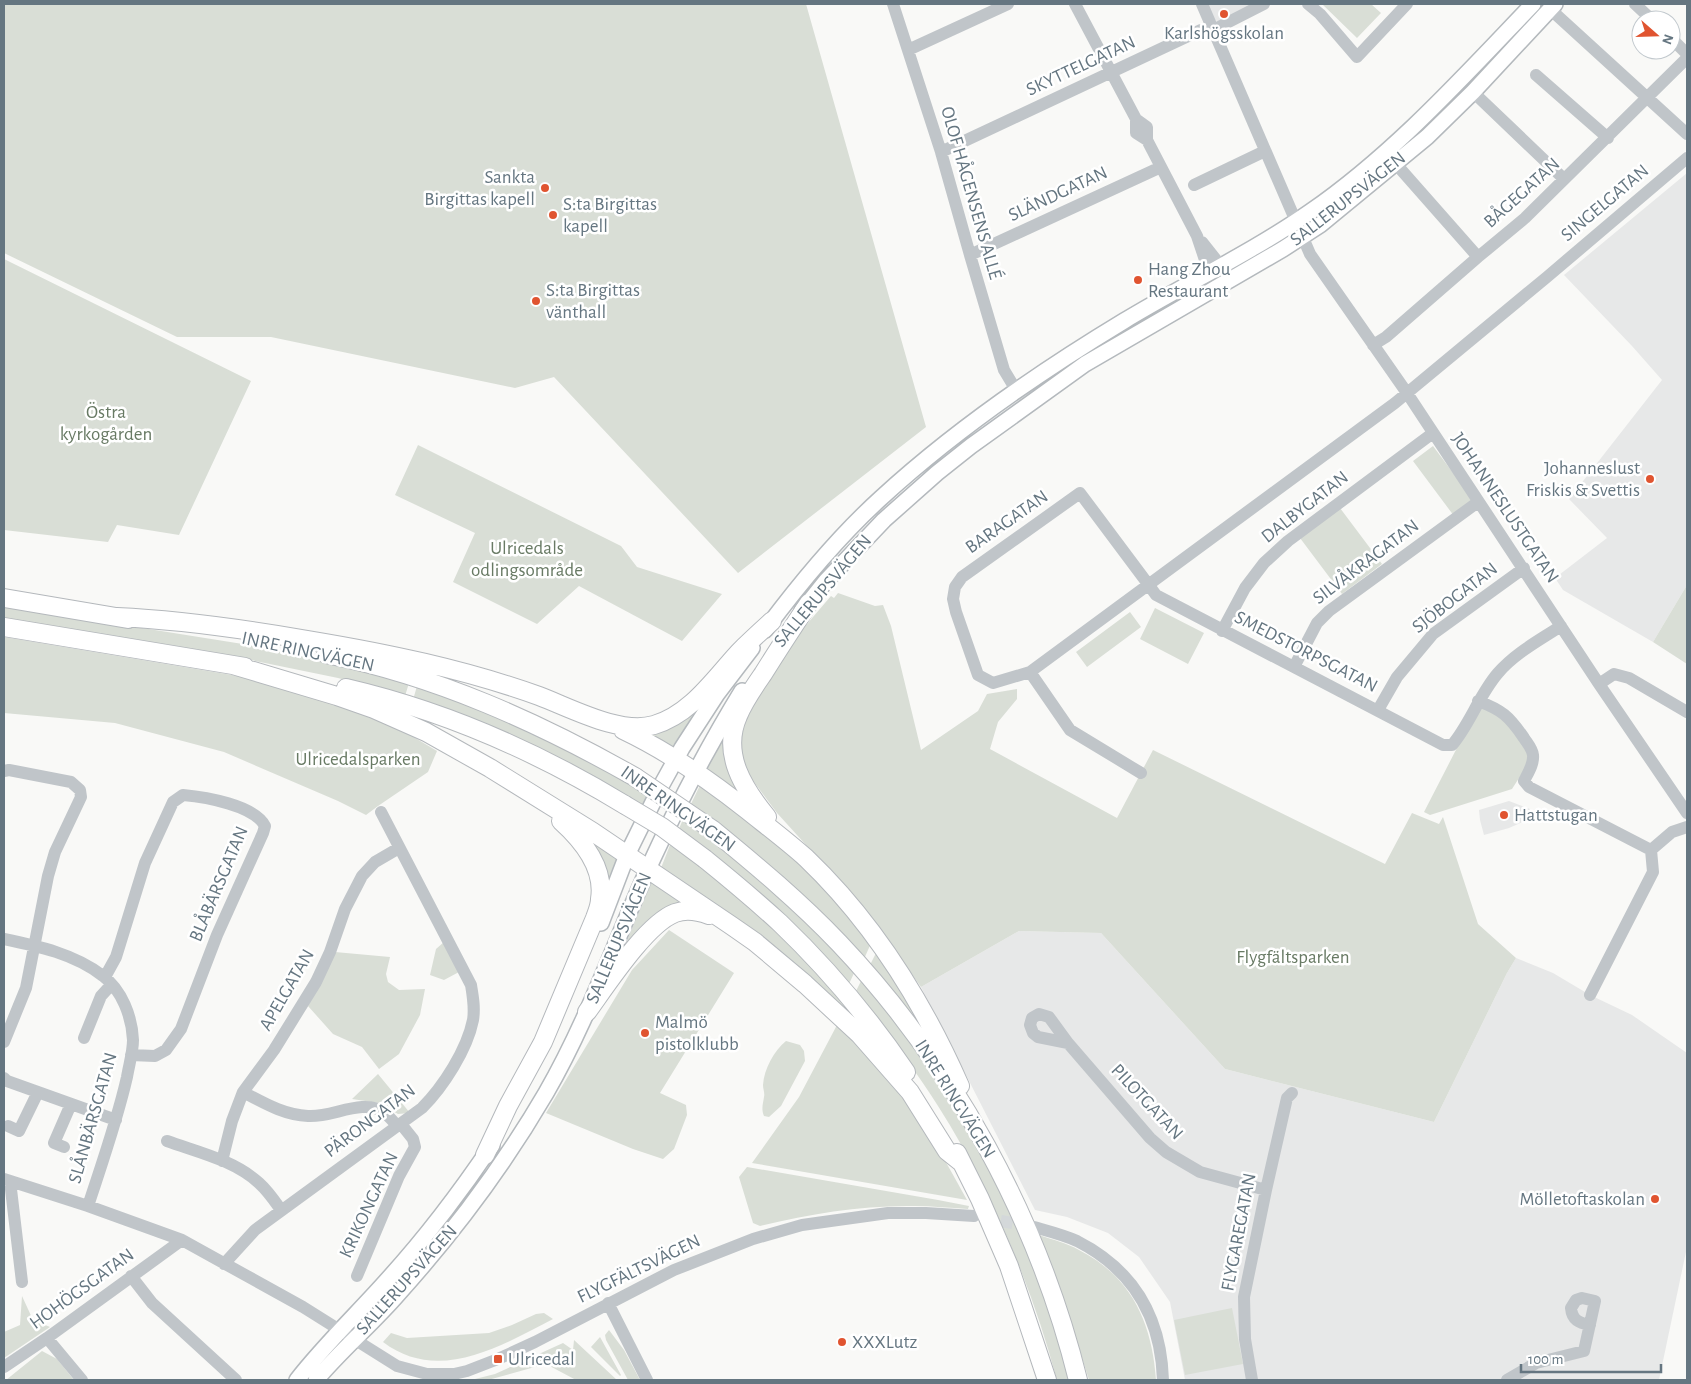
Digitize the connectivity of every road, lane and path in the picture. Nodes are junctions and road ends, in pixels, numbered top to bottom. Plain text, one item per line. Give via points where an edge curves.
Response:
1 (893, 4) edge
2 (1008, 4) edge
3 (1075, 4) edge
4 (1202, 4) edge
5 (1264, 4) edge
6 (1308, 4) edge
7 (1389, 4) edge
8 (1534, 4) edge
9 (1553, 7) edge
10 (1403, 8) edge
11 (1213, 30) junction
12 (908, 50) junction
13 (1687, 58) edge
14 (1112, 72) junction
15 (1536, 75) dead end
16 (1473, 92) junction
17 (1648, 98) junction
18 (1687, 134) edge
19 (1608, 138) junction
20 (941, 152) junction
21 (1265, 152) junction
22 (1687, 158) edge
23 (1396, 164) junction
24 (1161, 167) junction
25 (1564, 180) junction
26 (1194, 186) dead end
27 (1296, 222) junction
28 (1197, 236) junction
29 (1302, 237) junction
30 (970, 255) junction
31 (1478, 257) junction
32 (1221, 266) junction
33 (1195, 281) junction
34 (1157, 322) junction
35 (1373, 345) junction
36 (1016, 390) junction
37 (1407, 393) junction
38 (1433, 434) junction
39 (1478, 502) junction
40 (1524, 568) junction
41 (1148, 584) junction
42 (4, 598) edge
43 (809, 603) junction
44 (117, 617) junction
45 (772, 621) junction
46 (1561, 626) junction
47 (4, 627) edge
48 (1222, 631) junction
49 (233, 665) junction
50 (1294, 667) junction
51 (1030, 672) junction
52 (1599, 684) junction
53 (1478, 702) junction
54 (1378, 710) junction
55 (1687, 712) edge
56 (589, 715) junction
57 (676, 759) junction
58 (4, 771) edge
59 (696, 773) junction
60 (1141, 773) dead end
61 (537, 798) junction
62 (381, 812) dead end
63 (1687, 813) edge
64 (1687, 826) edge
65 (790, 844) junction
66 (399, 848) junction
67 (1651, 850) junction
68 (627, 856) junction
69 (648, 870) junction
70 (732, 926) junction
71 (4, 939) edge
72 (35, 945) junction
73 (108, 981) junction
74 (1590, 995) dead end
75 (587, 1012) junction
76 (84, 1038) dead end
77 (4, 1042) edge
78 (1068, 1043) dead end
79 (131, 1056) junction
80 (4, 1078) edge
81 (38, 1092) junction
82 (243, 1092) junction
83 (1292, 1093) dead end
84 (71, 1104) junction
85 (966, 1114) junction
86 (116, 1120) junction
87 (399, 1125) junction
88 (8, 1126) dead end
89 (166, 1141) dead end
90 (54, 1143) dead end
91 (485, 1155) junction
92 (222, 1161) junction
93 (962, 1163) junction
94 (7, 1180) edge
95 (1266, 1190) junction
96 (88, 1206) junction
97 (281, 1210) junction
98 (974, 1216) tunnel mouth
99 (1034, 1227) tunnel mouth
100 (182, 1240) junction
101 (224, 1264) junction
102 (132, 1276) junction
103 (357, 1276) dead end
104 (22, 1282) dead end
105 (608, 1303) junction
106 (1590, 1325) dead end
107 (340, 1330) junction
108 (48, 1338) junction
109 (354, 1339) junction
110 (4, 1367) edge
111 (436, 1377) edge
112 (82, 1380) edge
113 (236, 1380) edge
114 (297, 1380) edge
115 (316, 1380) edge
116 (647, 1380) edge
117 (1047, 1380) edge
118 (1078, 1380) edge
119 (1164, 1380) edge
120 (1252, 1380) edge
121 (1506, 1380) edge

1 - 12 street, OLOF HÅGENSENS ALLÉ
2 - 12 street
3 - 14 street
4 - 11 street, JOHANNESLUSTGATAN
5 - 11 street, SKYTTELGATAN
6 - 10 street via 1357,57
7 - 10 street
8 - 27 main road, SALLERUPSVÄGEN via 1460,82 1361,175
9 - 16 main road, SALLERUPSVÄGEN
9 - 17 street
11 - 14 street, SKYTTELGATAN via 1201,30
11 - 21 street, JOHANNESLUSTGATAN
12 - 20 street, OLOF HÅGENSENS ALLÉ
13 - 17 street, BÅGEGATAN
14 - 20 street, SKYTTELGATAN
14 - 24 street via 1136,119 1136,133 1147,140
15 - 19 street
16 - 23 main road, SALLERUPSVÄGEN
16 - 25 street
17 - 18 street
17 - 19 street, BÅGEGATAN
19 - 25 street, BÅGEGATAN
20 - 30 street, OLOF HÅGENSENS ALLÉ
21 - 26 street
21 - 27 street, JOHANNESLUSTGATAN
22 - 37 street, SINGELGATAN
23 - 29 main road, SALLERUPSVÄGEN
23 - 31 street
24 - 28 street
24 - 30 street, SLÄNDGATAN
25 - 31 street, BÅGEGATAN
27 - 29 street, JOHANNESLUSTGATAN
27 - 32 main road, SALLERUPSVÄGEN
28 - 32 street
28 - 33 street via 1206,263
29 - 34 main road, SALLERUPSVÄGEN
29 - 35 street, JOHANNESLUSTGATAN via 1310,254
30 - 36 street, OLOF HÅGENSENS ALLÉ via 1004,370
31 - 35 street, BÅGEGATAN
32 - 33 main road, SALLERUPSVÄGEN
32 - 34 main road via 1218,276 1172,307
33 - 36 main road, SALLERUPSVÄGEN
34 - 43 main road, SALLERUPSVÄGEN via 1085,364 937,472 884,520
35 - 37 street, JOHANNESLUSTGATAN
36 - 45 main road, SALLERUPSVÄGEN via 968,424 880,499 842,537
37 - 38 street, JOHANNESLUSTGATAN
37 - 41 street, SINGELGATAN
38 - 39 street, JOHANNESLUSTGATAN
38 - 48 street, DALBYGATAN via 1288,541 1264,563 1245,588
39 - 40 street, JOHANNESLUSTGATAN
39 - 50 street, SILVÅKRAGATAN via 1329,610 1317,623
40 - 46 street, JOHANNESLUSTGATAN
40 - 54 street, SJÖBOGATAN via 1433,634 1396,676
41 - 48 street, SMEDSTORPSGATAN via 1156,595
41 - 51 street, SINGELGATAN
41 - 51 street, BARAGATAN via 1080,494 962,577 954,587 953,599 978,674 993,683
42 - 44 highway, INRE RINGVÄGEN
43 - 59 main road, SALLERUPSVÄGEN via 744,689
43 - 65 highway via 750,693 732,736 732,752 744,785
44 - 56 highway via 238,628 387,654 500,684
44 - 85 highway, INRE RINGVÄGEN, bridge via 245,638 404,673 530,722 635,777 713,830 787,891 835,939 897,1010 954,1091
45 - 56 highway via 695,701 674,716 656,725 634,727
45 - 57 main road, SALLERUPSVÄGEN via 718,694
46 - 52 street, JOHANNESLUSTGATAN
46 - 53 street via 1511,660
47 - 49 highway, INRE RINGVÄGEN
48 - 50 street, SMEDSTORPSGATAN
49 - 61 highway via 324,691 400,720
49 - 93 highway, INRE RINGVÄGEN, bridge via 382,697 492,736 594,786 662,827 705,859 809,952 893,1053 926,1100
50 - 54 street, SMEDSTORPSGATAN
51 - 60 street via 1070,730
52 - 55 street via 1614,674 1620,674
52 - 63 street, JOHANNESLUSTGATAN
53 - 54 street, SMEDSTORPSGATAN via 1452,745 1443,745
53 - 67 street via 1499,710 1512,720 1532,750 1534,756 1524,781 1529,786
56 - 57 highway via 650,743
57 - 59 highway
57 - 68 main road, SALLERUPSVÄGEN
58 - 72 street via 71,782 80,790 81,797 55,852 48,876
59 - 65 highway
59 - 69 main road, SALLERUPSVÄGEN
61 - 68 highway
61 - 91 highway via 587,850 600,881 600,899 543,1042
62 - 66 street, PÄRONGATAN
64 - 67 street via 1672,832
65 - 85 highway via 848,903 892,960 944,1051 961,1087
66 - 82 street, APELGATAN via 375,862 362,876 316,982 274,1050
66 - 87 street, PÄRONGATAN via 471,985 474,1008 460,1055 441,1086 422,1108
67 - 74 street via 1653,872
68 - 69 highway
68 - 91 main road, SALLERUPSVÄGEN via 603,920 542,1059
69 - 70 highway
69 - 75 main road, SALLERUPSVÄGEN
70 - 75 highway via 699,912 681,911 666,918 651,929
70 - 93 highway via 824,1000 860,1035 910,1092 947,1151
71 - 72 street, SLÅNBÄRSGATAN
72 - 73 street, SLÅNBÄRSGATAN via 85,963
72 - 77 street via 26,988
73 - 76 street
73 - 79 street, SLÅNBÄRSGATAN via 122,997 128,1011 133,1040
73 - 79 street, BLÅBÄRSGATAN via 145,863 173,802 183,795 206,798 231,804 262,820 265,826 263,833 217,935 181,1029 166,1050 155,1056
75 - 109 main road, SALLERUPSVÄGEN via 546,1093 489,1181 444,1242 376,1319
78 - 95 street, PILOTGATAN via 1150,1138 1166,1152 1200,1172
79 - 86 street, SLÅNBÄRSGATAN
80 - 81 street
81 - 84 street
81 - 88 street via 19,1131
82 - 87 street, KRIKONGATAN via 292,1114 321,1116 364,1107 384,1112
82 - 92 street, APELGATAN
83 - 95 street, FLYGAREGATAN via 1287,1098
84 - 86 street
84 - 90 street
85 - 118 highway, INRE RINGVÄGEN via 990,1153 1030,1236 1046,1276
86 - 96 street, SLÅNBÄRSGATAN
87 - 97 street, PÄRONGATAN
87 - 103 street, KRIKONGATAN via 413,1139 415,1147
89 - 92 street
91 - 107 main road, SALLERUPSVÄGEN via 429,1231
92 - 97 street via 258,1181
93 - 117 highway, INRE RINGVÄGEN via 1009,1266
94 - 96 street, FLYGFÄLTSVÄGEN
94 - 104 street
95 - 120 street, FLYGAREGATAN via 1244,1297 1245,1339
96 - 100 street, FLYGFÄLTSVÄGEN
97 - 101 street, PÄRONGATAN via 254,1230
98 - 105 street, FLYGFÄLTSVÄGEN via 888,1213 802,1225 718,1251
99 - 119 street via 1076,1240 1101,1254 1127,1277 1153,1320
100 - 101 street, FLYGFÄLTSVÄGEN
100 - 102 street, HOHÖGSGATAN
101 - 107 street, FLYGFÄLTSVÄGEN
102 - 108 street, HOHÖGSGATAN
102 - 113 street via 152,1303
105 - 111 street, FLYGFÄLTSVÄGEN via 489,1363
105 - 116 street
106 - 121 street via 1584,1351 1536,1363
107 - 109 street, FLYGFÄLTSVÄGEN
107 - 114 main road, SALLERUPSVÄGEN
108 - 110 street, HOHÖGSGATAN
108 - 112 street
109 - 111 street, FLYGFÄLTSVÄGEN via 397,1366
109 - 115 main road, SALLERUPSVÄGEN

